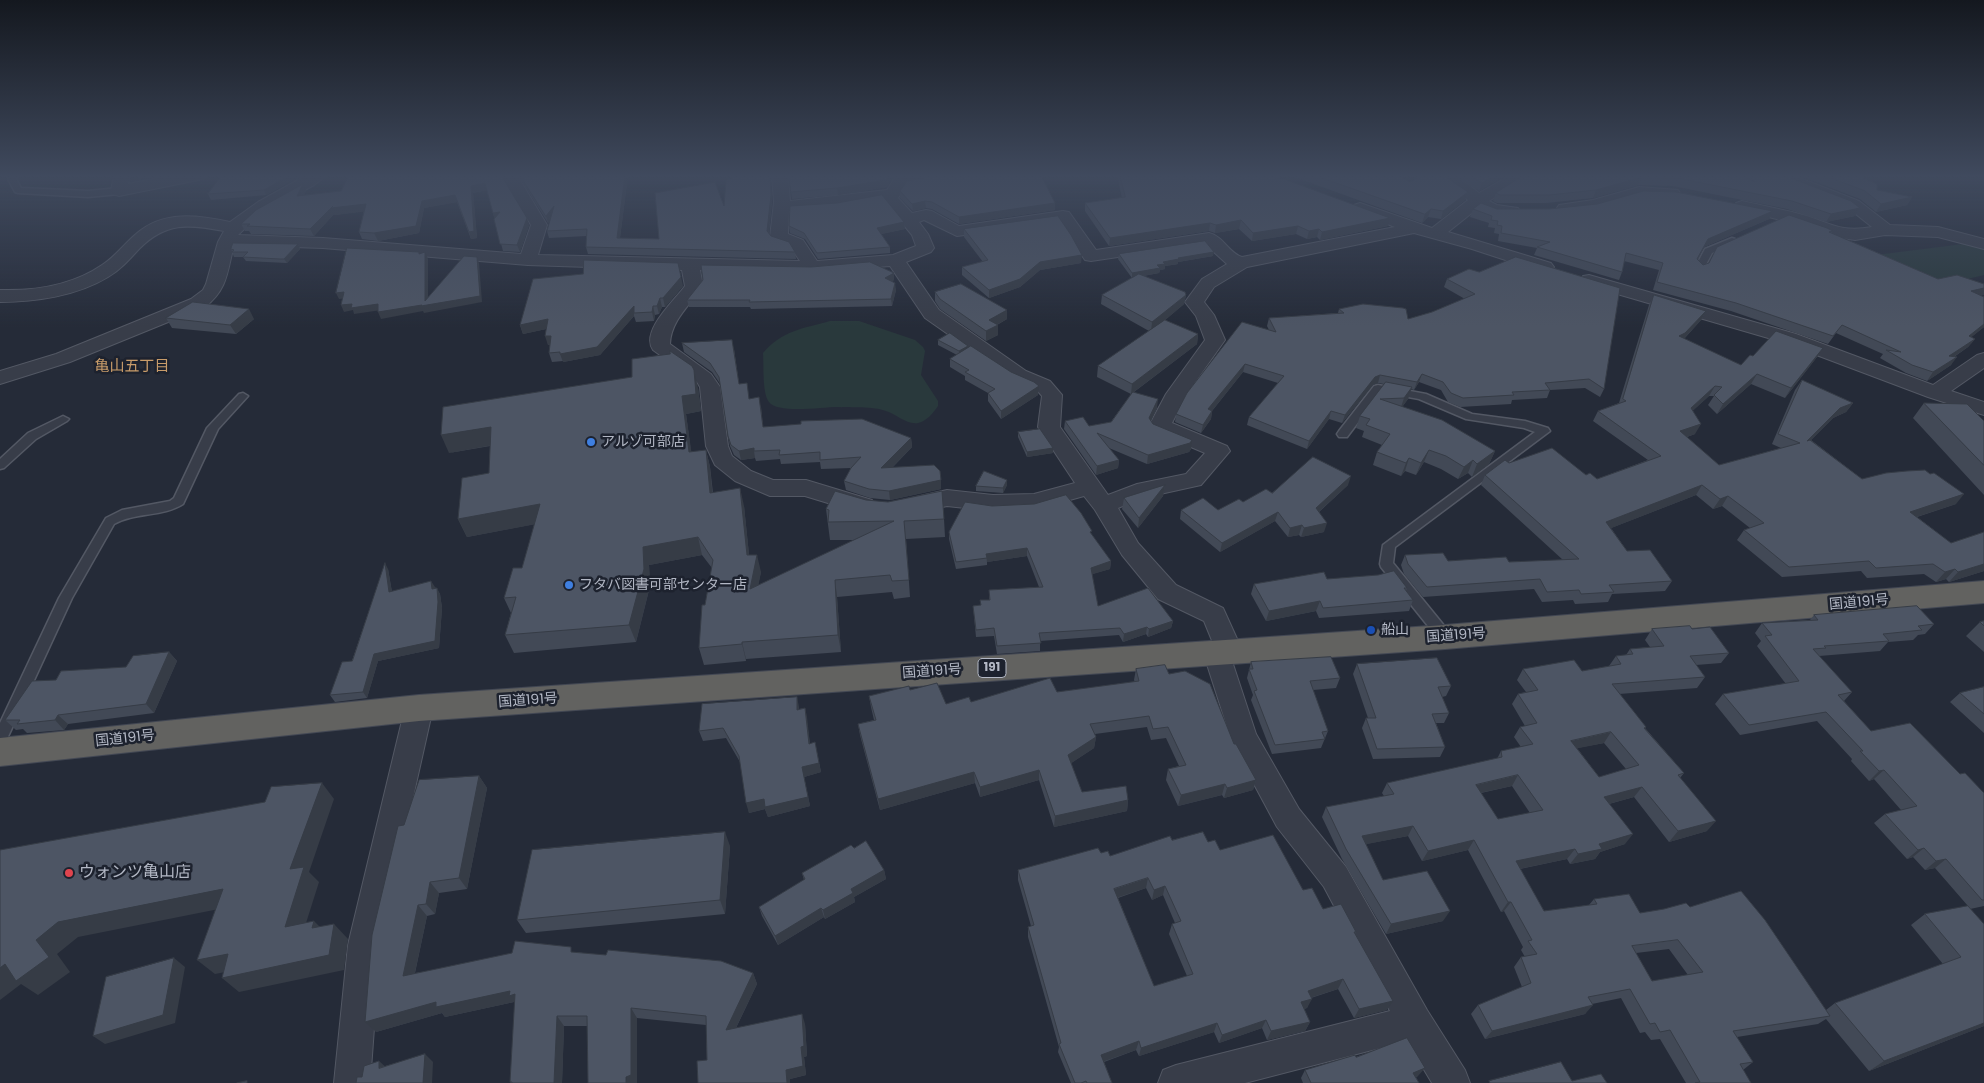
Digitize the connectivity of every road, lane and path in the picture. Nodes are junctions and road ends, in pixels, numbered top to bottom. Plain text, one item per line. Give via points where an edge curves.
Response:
1 (162, 226) edge
2 (214, 226) edge
3 (241, 226) edge
4 (538, 226) edge
5 (780, 226) edge
6 (913, 226) edge
7 (946, 226) edge
8 (996, 226) edge
9 (1070, 226) edge
10 (1407, 226) edge
11 (1445, 226) edge
12 (1815, 226) edge
13 (1879, 226) edge
14 (1414, 228) junction
15 (1884, 230) junction
16 (231, 234) junction
17 (1434, 234) junction
18 (1743, 236) edge
19 (1984, 244) edge
20 (528, 260) junction
21 (896, 260) junction
22 (1241, 263) junction
23 (691, 264) junction
24 (812, 266) junction
25 (1700, 268) edge
26 (0, 296) edge
27 (1984, 359) edge
28 (0, 378) edge
29 (1935, 393) junction
30 (244, 396) dead end
31 (1984, 409) edge
32 (63, 419) dead end
33 (1343, 434) dead end
34 (0, 465) edge
35 (1096, 496) junction
36 (1984, 592) edge
37 (1445, 637) junction
38 (1223, 652) junction
39 (420, 708) junction
40 (0, 739) edge
41 (0, 752) edge
42 (1415, 1022) junction
43 (352, 1083) edge
44 (1176, 1083) edge
45 (1452, 1083) edge

1 - 26 street via 147,233 109,269 90,279 63,288
2 - 16 street
3 - 16 street
4 - 20 street
5 - 24 street via 779,237 797,244
6 - 21 street via 925,248
7 - 8 street via 957,231
9 - 22 street via 1091,256 1209,238 1230,260
10 - 14 street
11 - 17 street
12 - 15 street via 1855,234
13 - 15 street
14 - 17 street
14 - 22 street
15 - 19 street via 1938,232
16 - 20 street
16 - 28 street via 213,288 198,303 63,358
17 - 29 street via 1789,338
18 - 25 lane via 1708,252
20 - 23 street
21 - 24 street
21 - 35 street via 932,314 1019,375 1043,385 1052,395 1049,427
22 - 35 street via 1208,283 1194,302 1205,315 1215,340 1176,394 1160,426 1218,451 1193,480 1137,492
23 - 24 street
23 - 35 street via 694,286 664,325 659,336 660,346 704,378 710,387 717,446 723,460 743,476 770,488 806,488 869,508 887,510 947,498 993,503
27 - 29 street
29 - 31 street
30 - 40 lane via 213,428 179,501 173,505 122,514 110,521 66,598
32 - 34 lane via 32,436
33 - 37 lane via 1378,388 1422,396 1470,417 1544,431 1389,545 1386,564
35 - 38 street via 1130,549 1167,592 1214,615
36 - 37 highway, 国道191号 / 191
37 - 38 highway, 国道191号 / 191
38 - 39 highway, 国道191号 / 191
38 - 42 street via 1244,737 1288,818 1335,877
39 - 41 highway, 国道191号 / 191
39 - 43 street via 364,945
42 - 44 street
42 - 45 street

